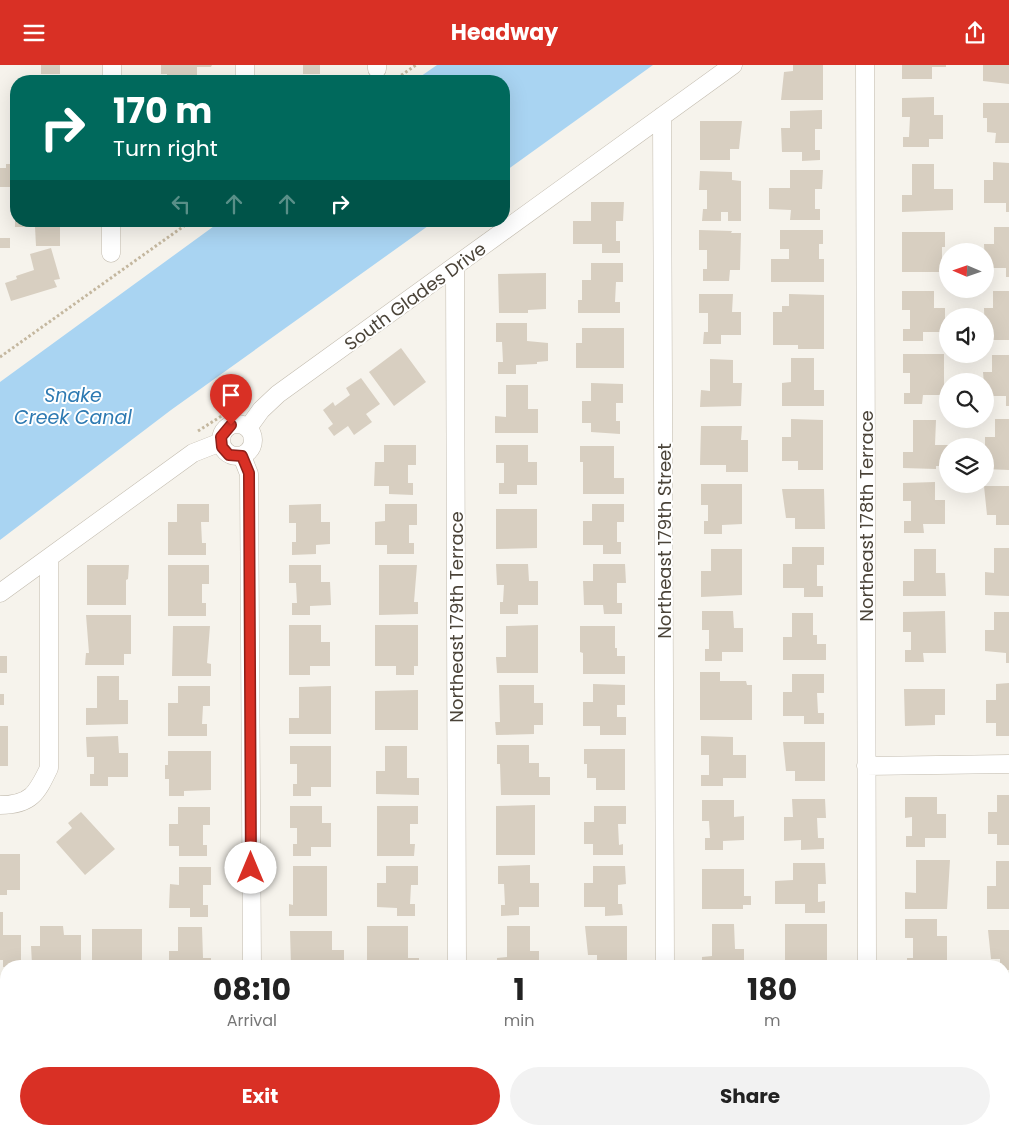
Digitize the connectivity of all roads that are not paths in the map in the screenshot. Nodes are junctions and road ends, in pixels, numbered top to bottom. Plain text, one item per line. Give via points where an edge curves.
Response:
1 (733, 65) edge
2 (865, 65) edge
3 (662, 116) junction
4 (111, 227) edge
5 (510, 227) edge
6 (510, 227) edge
7 (111, 253) dead end
8 (455, 267) junction
9 (248, 428) junction
10 (221, 442) junction
11 (242, 456) junction
12 (49, 559) junction
13 (0, 593) edge
14 (1009, 764) edge
15 (866, 766) junction
16 (0, 805) edge
17 (252, 960) edge
18 (457, 960) edge
19 (665, 960) edge
20 (867, 960) edge

1 - 3 street, South Glades Drive
2 - 15 street, Northeast 178th Terrace
3 - 6 street, South Glades Drive
3 - 19 street, Northeast 179th Street
4 - 7 street
5 - 8 street, South Glades Drive
8 - 9 street, South Glades Drive via 278,395
8 - 18 street, Northeast 179th Terrace
9 - 10 street via 241,424 231,425 223,432
9 - 11 street via 254,441
10 - 11 street via 229,455
10 - 12 street via 193,453
11 - 17 street via 249,473
12 - 13 street
12 - 16 street via 49,768 38,792 14,805
14 - 15 street
15 - 20 street, Northeast 178th Terrace

